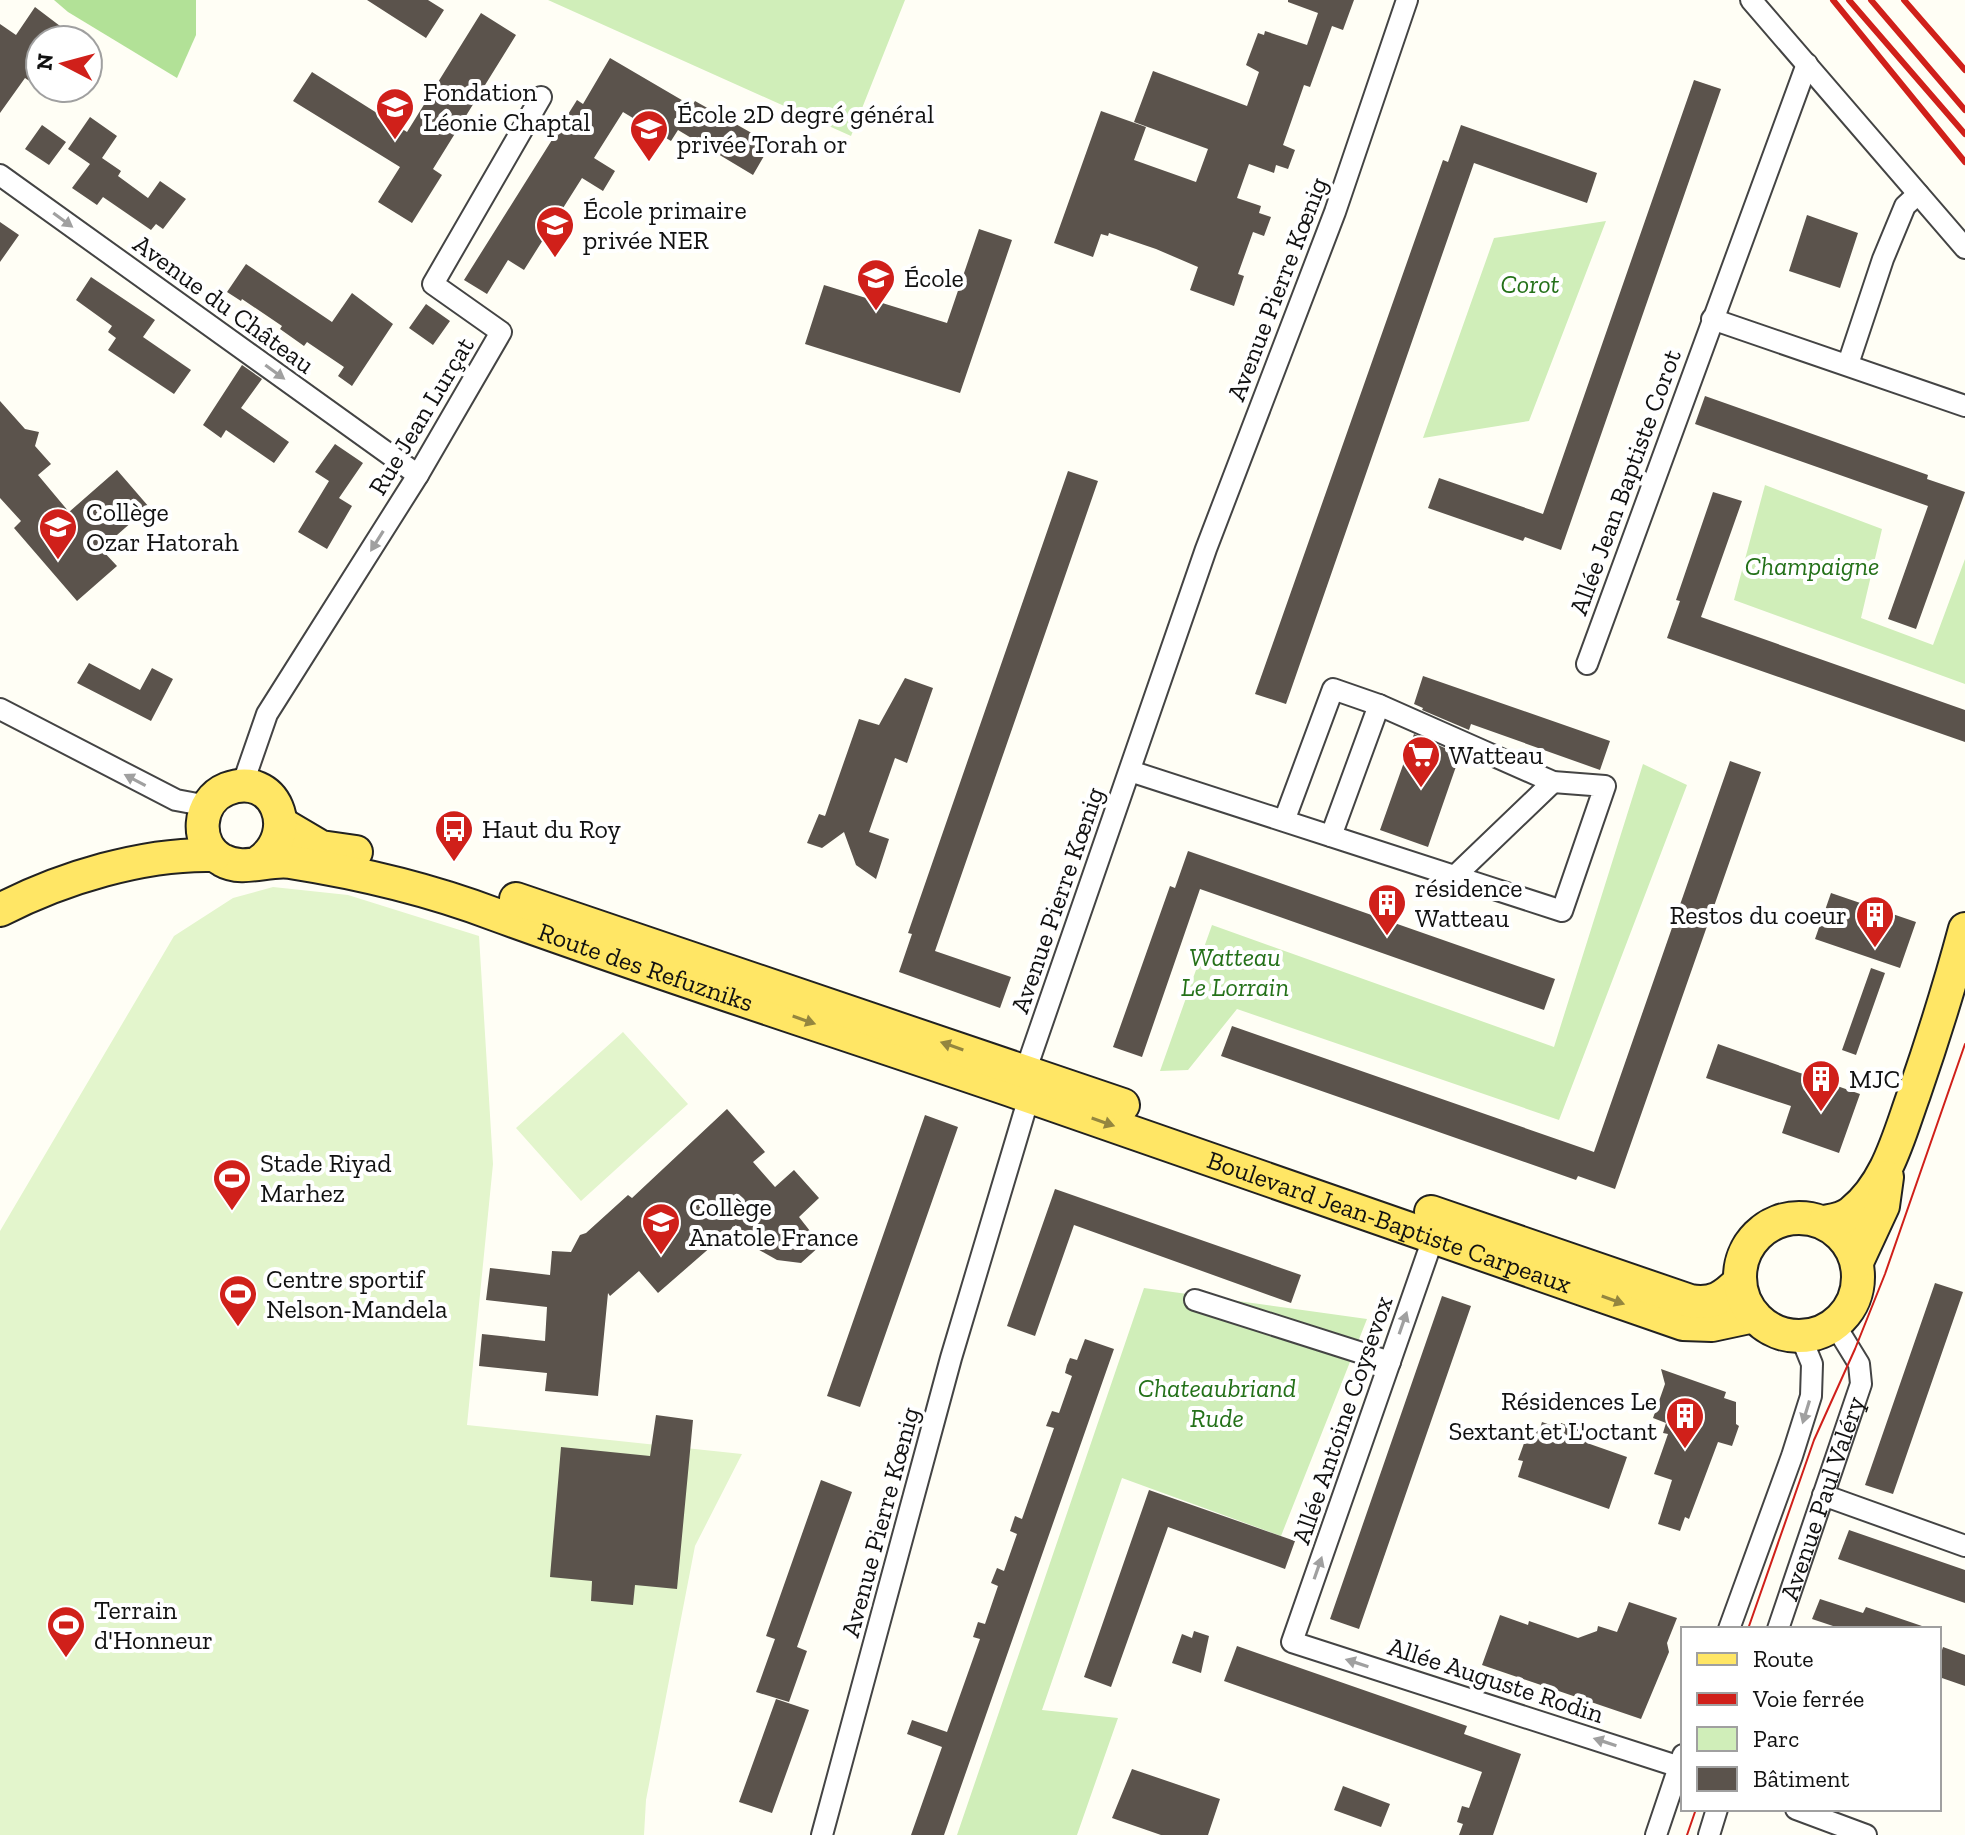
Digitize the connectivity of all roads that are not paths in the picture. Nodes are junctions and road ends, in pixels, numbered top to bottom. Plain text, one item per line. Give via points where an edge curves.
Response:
1 (1407, 0) edge
2 (1751, 0) edge
3 (1807, 64) junction
4 (541, 97) dead end
5 (0, 175) edge
6 (1918, 194) junction
7 (1965, 248) edge
8 (1712, 319) junction
9 (1848, 364) junction
10 (1965, 406) edge
11 (418, 475) junction
12 (1587, 664) dead end
13 (1379, 705) junction
14 (0, 709) edge
15 (1130, 771) junction
16 (1553, 782) junction
17 (242, 786) junction
18 (205, 814) junction
19 (1284, 821) junction
20 (282, 824) junction
21 (1331, 836) junction
22 (214, 855) junction
23 (259, 862) junction
24 (1455, 876) junction
25 (0, 892) edge
26 (0, 910) edge
27 (1965, 929) edge
28 (1965, 965) edge
29 (1944, 1009) junction
30 (1028, 1084) junction
31 (1888, 1165) junction
32 (1824, 1222) junction
33 (1437, 1226) junction
34 (1857, 1262) junction
35 (1740, 1281) junction
36 (1195, 1300) dead end
37 (1754, 1316) junction
38 (1835, 1325) junction
39 (1801, 1337) junction
40 (1390, 1362) junction
41 (1823, 1495) junction
42 (1965, 1546) edge
43 (1730, 1627) edge
44 (1779, 1627) edge
45 (1292, 1642) joint
46 (1681, 1764) edge
47 (1681, 1767) edge
48 (1716, 1811) edge
49 (1801, 1811) edge
50 (822, 1835) edge
51 (1656, 1835) edge
52 (1709, 1835) edge
53 (1866, 1835) edge

1 - 15 street, Avenue Pierre Kœnig
2 - 3 street
3 - 6 street
3 - 8 street, Allée Jean Baptiste Corot
4 - 11 street, Rue Jean Lurçat via 433,284 501,332
5 -> 11 street, Avenue du Château
6 - 7 street
6 - 9 street via 1905,206 1888,245
8 - 9 street
8 - 12 street, Allée Jean Baptiste Corot
9 - 10 street
11 -> 17 street, Rue Jean Lurçat via 267,714
13 - 16 street
13 - 19 street via 1333,689
13 - 21 street
18 -> 14 street
15 - 19 street
15 - 30 street, Avenue Pierre Kœnig
16 - 24 street
16 - 24 street via 1605,786 1562,911
17 - 18 main road via 219,793
17 - 20 main road via 275,803
18 - 22 main road via 206,843
18 - 25 main road via 158,845 71,864
19 - 21 street
20 - 23 main road via 272,850
30 -> 20 main road, Route des Refuzniks via 438,873 321,847
21 - 24 street
22 - 23 main road via 236,865
22 - 26 main road via 174,856 81,877
23 -> 30 main road, Route des Refuzniks via 295,863 418,888
27 - 29 main road
28 - 29 main road
29 - 31 main road
30 - 33 main road, Boulevard Jean-Baptiste Carpeaux
30 - 50 street, Avenue Pierre Kœnig
31 - 32 main road via 1852,1213
31 - 34 main road via 1883,1206
32 - 34 main road via 1839,1232
32 - 35 main road via 1787,1218 1770,1225 1745,1252
33 - 35 main road, Boulevard Jean-Baptiste Carpeaux via 1690,1301 1710,1303
33 -> 37 main road, Boulevard Jean-Baptiste Carpeaux via 1683,1324 1712,1325
40 -> 33 street, Allée Antoine Coysevox
34 - 38 main road via 1856,1297
35 - 37 main road
36 - 40 street
37 - 39 main road via 1775,1332
38 - 39 main road
38 - 41 street, Avenue Paul Valéry via 1859,1364 1861,1384
39 -> 43 street, Avenue Paul Valéry via 1812,1364 1811,1396
45 -> 40 street, Allée Antoine Coysevox
41 - 42 street
41 - 44 street, Avenue Paul Valéry
46 -> 45 street, Allée Auguste Rodin
47 - 51 street
48 - 52 street
49 - 53 street

